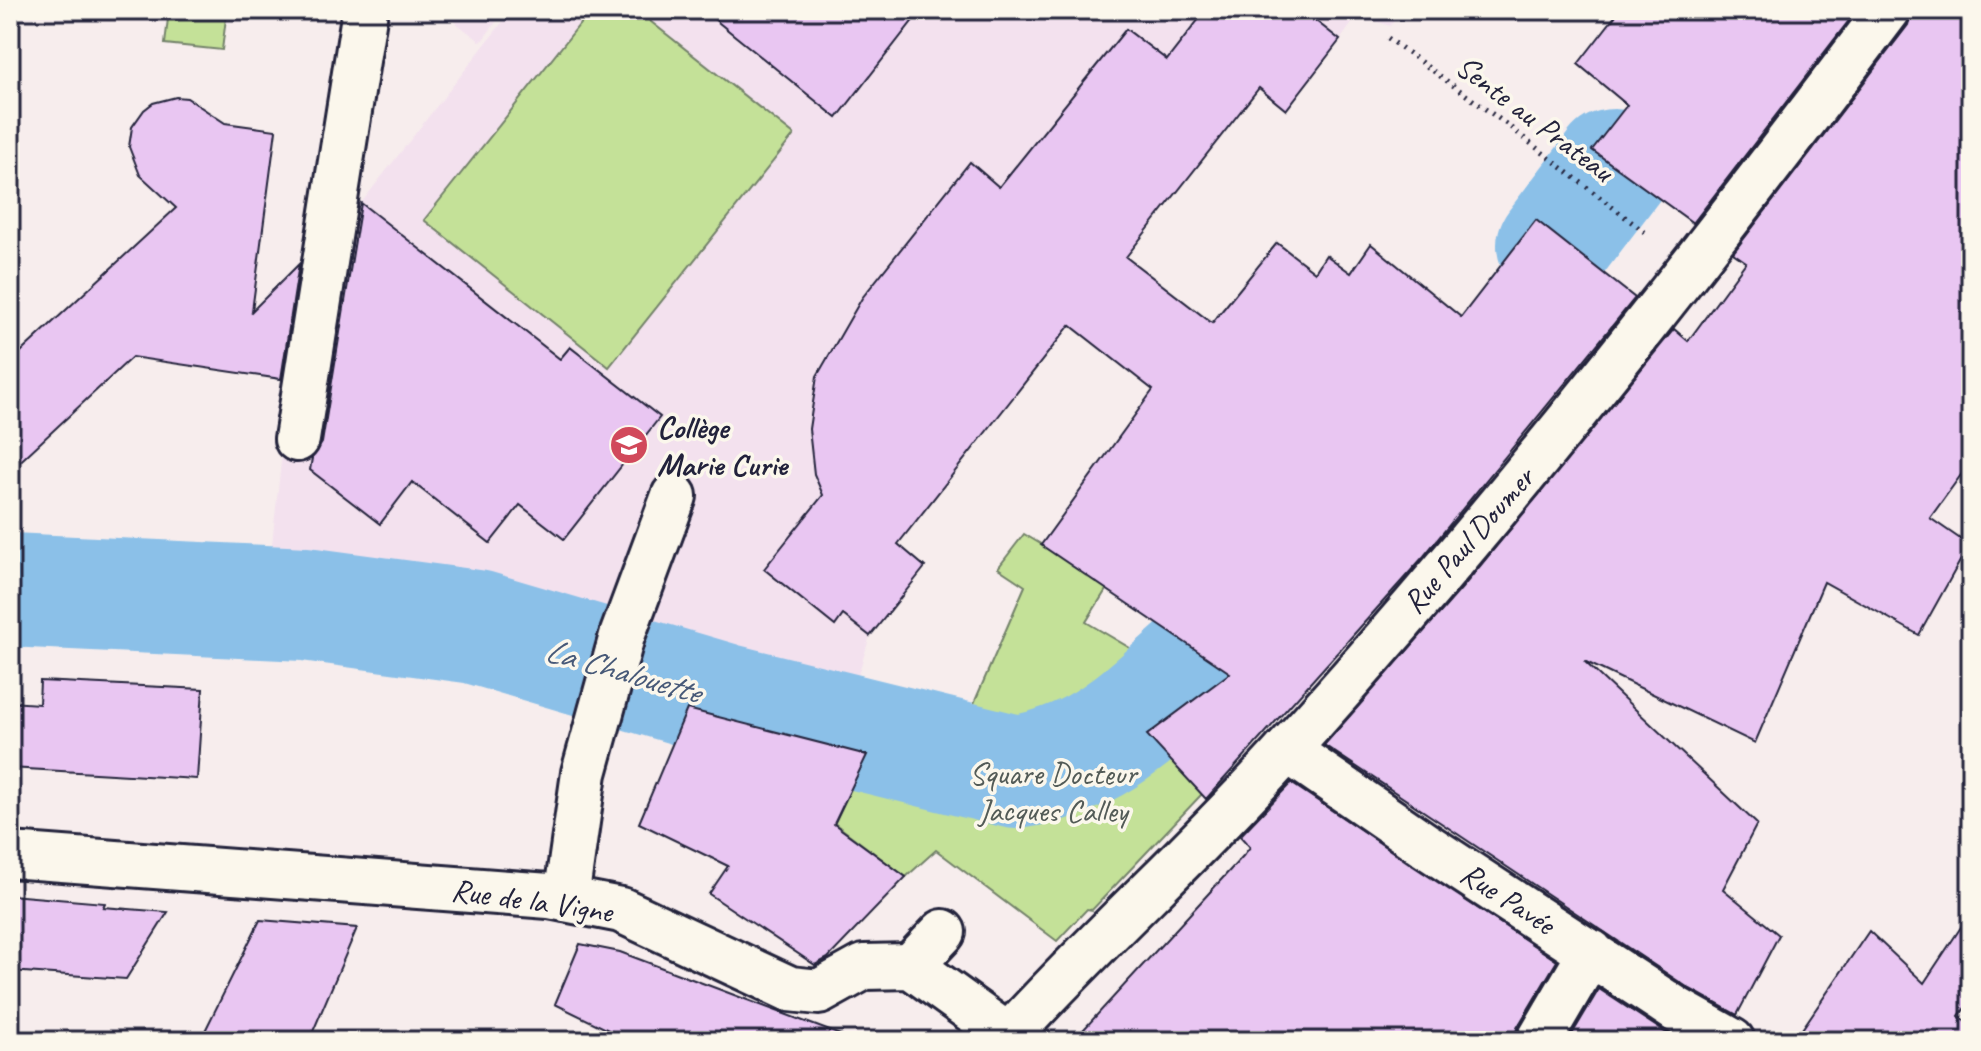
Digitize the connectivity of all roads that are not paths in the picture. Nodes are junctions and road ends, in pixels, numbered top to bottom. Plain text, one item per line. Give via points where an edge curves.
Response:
1 (365, 10) edge
2 (1888, 10) edge
3 (297, 439) dead end
4 (674, 496) dead end
5 (1287, 750) junction
6 (10, 855) edge
7 (566, 899) junction
8 (943, 932) dead end
9 (1591, 952) junction
10 (911, 966) junction
11 (1006, 1039) edge
12 (1539, 1041) edge
13 (1732, 1041) edge

1 - 3 street
2 - 5 street, Rue Paul Doumer via 1595,390
4 - 7 street via 622,636 600,713 584,773
5 - 9 street, Rue Pavée
5 - 11 street, Rue Paul Doumer
6 - 7 street, Rue de la Vigne
7 - 10 street, Rue de la Vigne via 621,910 790,989 819,992 864,967
8 - 10 street
9 - 12 street
9 - 13 street, Rue Pavée
10 - 11 street

